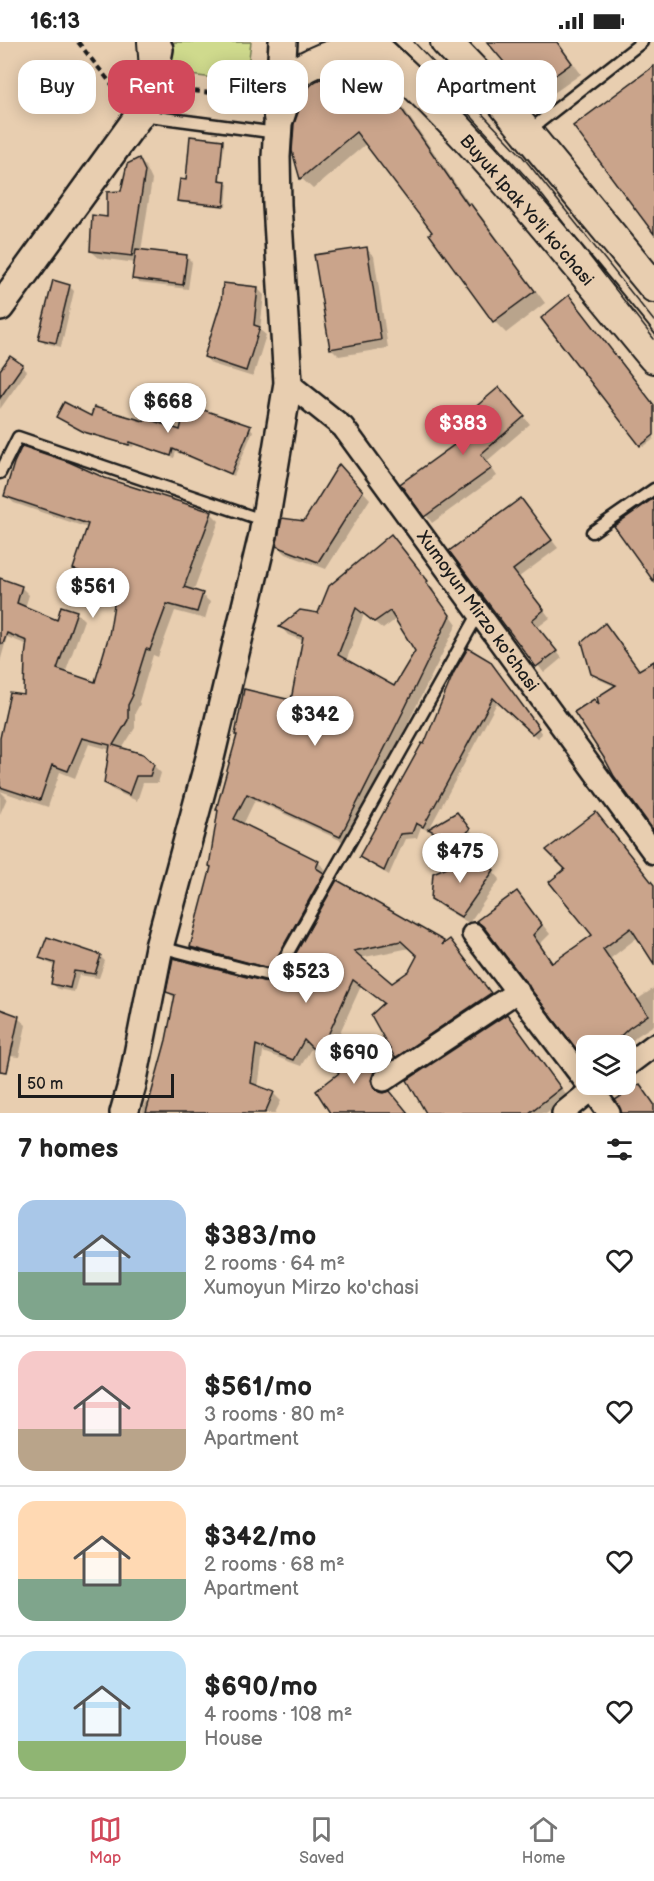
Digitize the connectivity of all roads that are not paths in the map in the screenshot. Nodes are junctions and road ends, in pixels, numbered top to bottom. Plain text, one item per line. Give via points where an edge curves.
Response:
1 (446, 42) edge
2 (642, 42) edge
3 (283, 43) edge
4 (377, 50) edge
5 (140, 115) joint
6 (279, 117) junction
7 (527, 132) junction
8 (653, 284) edge
9 (0, 307) edge
10 (654, 358) edge
11 (288, 383) junction
12 (0, 473) edge
13 (654, 489) edge
14 (265, 521) junction
15 (592, 532) dead end
16 (479, 613) junction
17 (654, 853) edge
18 (473, 933) dead end
19 (159, 947) junction
20 (518, 991) junction
21 (654, 1045) edge
22 (636, 1058) edge
23 (576, 1065) edge
24 (384, 1080) dead end
25 (582, 1095) edge
26 (598, 1095) edge
27 (124, 1113) edge
28 (564, 1113) edge
29 (609, 1113) edge

1 - 7 main road
2 - 7 lane
3 - 6 street
4 - 6 main road via 342,53 301,69 292,81
4 - 10 main road, Buyuk Ipak Yo'li ko'chasi via 498,173
5 - 6 lane
5 - 9 street
6 - 11 street via 277,206
7 - 8 main road
11 - 14 street
11 - 16 street, Xumoyun Mirzo ko'chasi via 343,427
12 - 14 lane via 18,437
13 - 15 lane
14 - 19 street via 210,758
16 - 17 street, Xumoyun Mirzo ko'chasi
16 - 19 lane via 273,976
18 - 20 street
19 - 27 street
20 - 23 street
20 - 24 street
21 - 22 street
25 - 28 street
26 - 29 street

